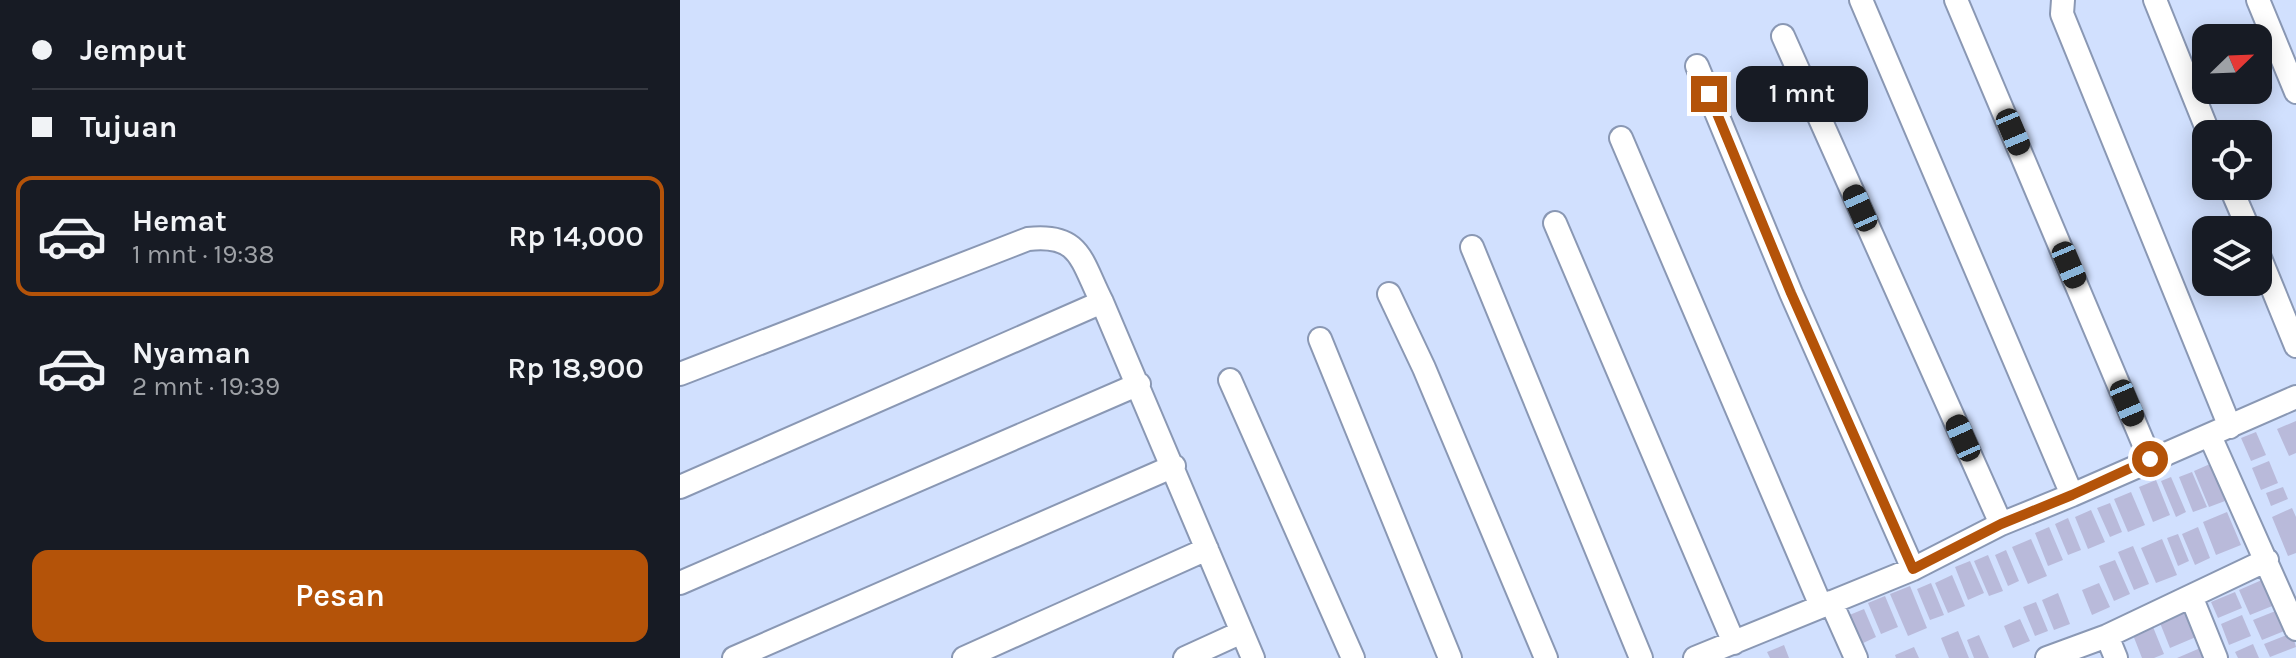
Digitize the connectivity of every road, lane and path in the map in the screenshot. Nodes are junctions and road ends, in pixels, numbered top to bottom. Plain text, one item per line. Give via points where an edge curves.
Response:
1 (1861, 0) edge
2 (1956, 0) edge
3 (2063, 0) edge
4 (2155, 0) edge
5 (2258, 0) edge
6 (1783, 36) dead end
7 (1697, 66) dead end
8 (2296, 92) edge
9 (2203, 120) edge
10 (1621, 138) dead end
11 (1555, 223) dead end
12 (1472, 247) dead end
13 (2272, 287) edge
14 (1389, 294) dead end
15 (1102, 302) junction
16 (1320, 339) dead end
17 (2296, 346) edge
18 (680, 374) edge
19 (1230, 380) dead end
20 (1139, 384) junction
21 (2296, 397) edge
22 (2220, 431) junction
23 (2150, 459) junction
24 (1174, 466) junction
25 (680, 487) edge
26 (2072, 495) junction
27 (2001, 524) junction
28 (1207, 549) junction
29 (2267, 560) junction
30 (1913, 569) junction
31 (680, 583) edge
32 (2191, 596) junction
33 (1826, 604) junction
34 (2296, 629) edge
35 (1242, 632) junction
36 (2107, 636) junction
37 (1734, 643) junction
38 (734, 658) edge
39 (964, 658) edge
40 (1185, 658) edge
41 (1253, 658) edge
42 (1353, 658) edge
43 (1450, 658) edge
44 (1546, 658) edge
45 (1641, 658) edge
46 (1695, 658) edge
47 (1856, 658) edge
48 (2047, 658) edge
49 (2116, 658) edge
50 (2216, 658) edge

1 - 26 street
2 - 23 street
3 - 22 street via 2062,14
4 - 9 street
5 - 8 street
6 - 27 street
7 - 30 street
10 - 33 street
11 - 37 street
12 - 45 street
13 - 17 street
14 - 44 street
15 - 18 street via 1073,246 1057,238 1028,239
15 - 20 street
15 - 25 street
16 - 43 street
19 - 42 street
20 - 24 street
20 - 31 street
21 - 22 street
22 - 23 street
22 - 29 street
23 - 26 street
24 - 28 street
24 - 38 street
26 - 27 street
27 - 30 street
28 - 35 street
28 - 39 street
29 - 32 street
29 - 34 street
30 - 33 street
32 - 36 street
32 - 50 street
33 - 37 street
33 - 47 street
35 - 40 street
35 - 41 street
36 - 48 street
36 - 49 street
37 - 46 street

